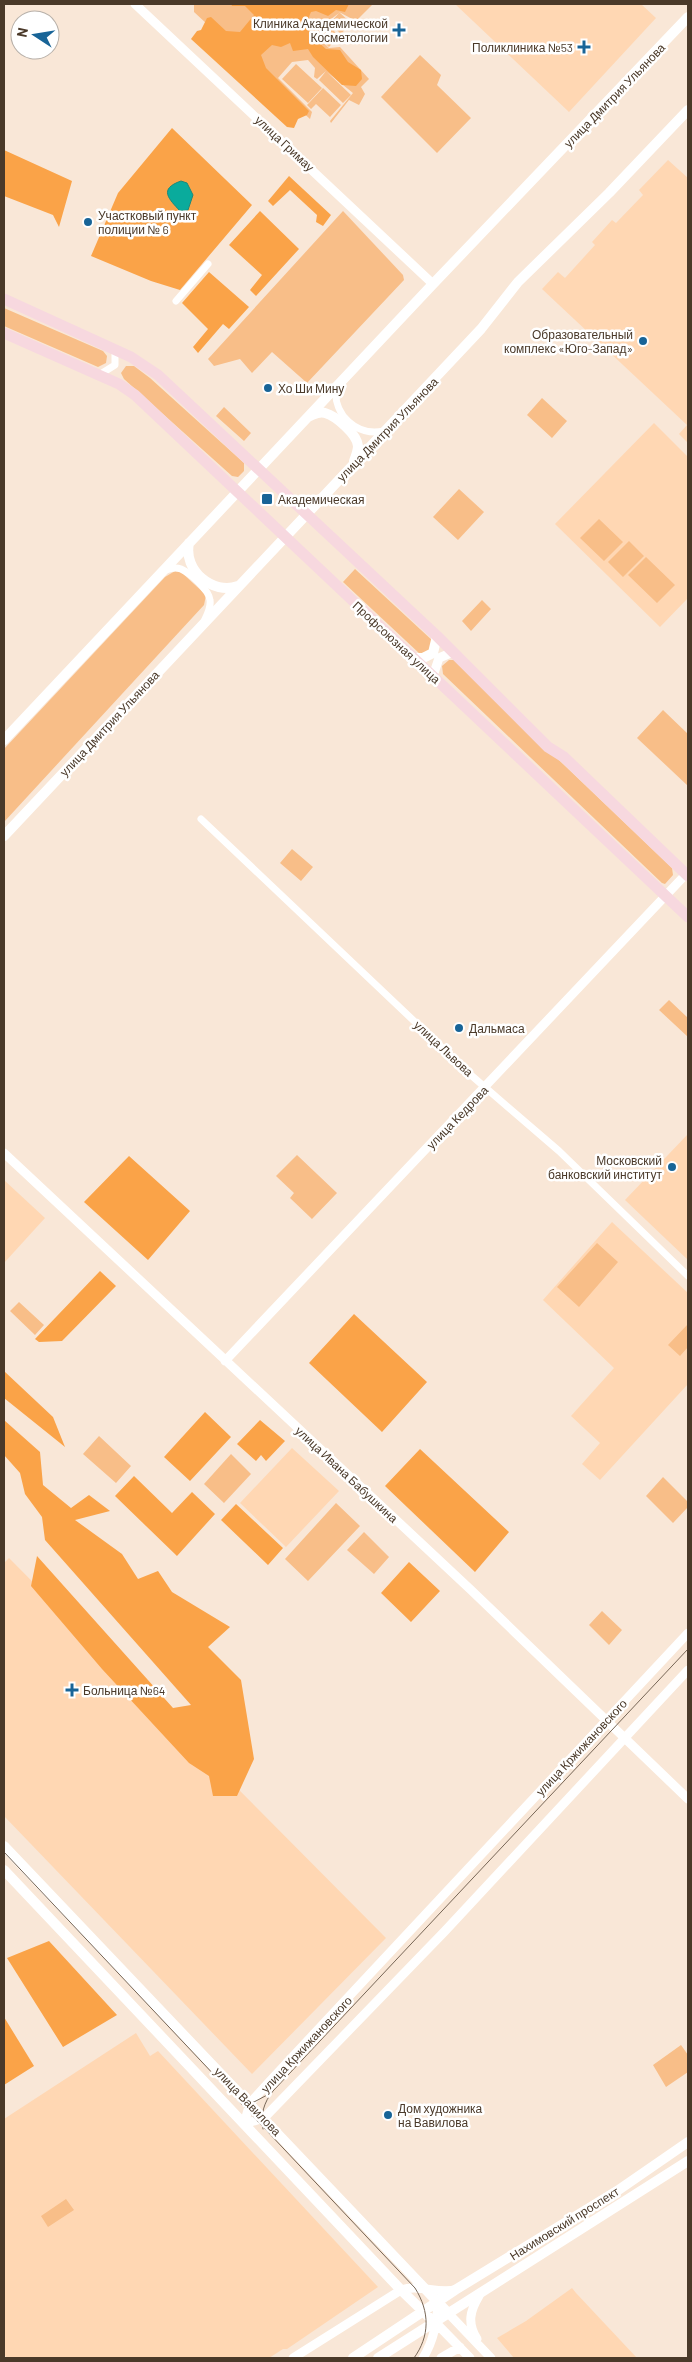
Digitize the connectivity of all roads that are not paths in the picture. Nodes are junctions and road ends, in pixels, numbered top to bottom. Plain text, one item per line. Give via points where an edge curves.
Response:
1 (135, 4) edge
2 (688, 17) edge
3 (688, 110) edge
4 (208, 264) dead end
5 (433, 284) junction
6 (4, 299) edge
7 (176, 301) dead end
8 (4, 333) edge
9 (112, 347) junction
10 (99, 375) junction
11 (336, 387) junction
12 (307, 418) junction
13 (385, 431) junction
14 (352, 464) junction
15 (260, 468) junction
16 (238, 491) junction
17 (306, 514) junction
18 (286, 536) junction
19 (190, 542) junction
20 (163, 572) junction
21 (238, 586) junction
22 (204, 622) junction
23 (437, 636) junction
24 (454, 652) junction
25 (414, 658) junction
26 (434, 676) junction
27 (4, 740) edge
28 (201, 819) dead end
29 (4, 836) edge
30 (688, 874) edge
31 (665, 896) junction
32 (688, 917) edge
33 (486, 1087) junction
34 (4, 1153) edge
35 (688, 1276) edge
36 (225, 1361) junction
37 (688, 1633) edge
38 (688, 1670) edge
39 (607, 1720) junction
40 (625, 1738) junction
41 (688, 1799) edge
42 (4, 1846) edge
43 (4, 1870) edge
44 (250, 2103) junction
45 (264, 2118) junction
46 (244, 2124) junction
47 (688, 2142) edge
48 (688, 2161) edge
49 (424, 2288) junction
50 (401, 2290) junction
51 (456, 2290) junction
52 (479, 2296) junction
53 (438, 2302) junction
54 (424, 2311) junction
55 (449, 2314) junction
56 (436, 2322) junction
57 (481, 2346) junction
58 (460, 2348) junction
59 (293, 2358) edge
60 (353, 2358) edge
61 (378, 2358) edge
62 (423, 2358) edge
63 (441, 2358) edge
64 (470, 2358) edge
65 (491, 2358) edge

1 - 5 street, улица Гримау
2 - 5 main road, улица Дмитрия Ульянова
3 - 13 main road, улица Дмитрия Ульянова via 518,282 481,329
4 - 7 street
5 - 11 main road, улица Дмитрия Ульянова
6 - 9 main road
8 - 10 main road, Профсоюзная улица
9 - 10 street via 114,365
9 - 15 main road via 158,375
10 - 16 main road, Профсоюзная улица via 135,395
11 - 12 main road, улица Дмитрия Ульянова
11 - 13 street via 339,411 356,427 371,432
12 - 14 main road via 319,412 326,413 356,438 357,453
12 - 15 main road, улица Дмитрия Ульянова
13 - 14 main road, улица Дмитрия Ульянова
14 - 17 main road, улица Дмитрия Ульянова
15 - 16 main road, улица Дмитрия Ульянова
15 - 17 main road
16 - 18 main road, Профсоюзная улица
16 - 19 main road, улица Дмитрия Ульянова
17 - 18 main road, улица Дмитрия Ульянова
17 - 23 main road
18 - 21 main road, улица Дмитрия Ульянова
18 - 25 main road, Профсоюзная улица
19 - 20 main road, улица Дмитрия Ульянова
19 - 21 main road via 187,558 192,568 218,588
20 - 22 street via 182,569 206,591 210,608
20 - 27 main road, улица Дмитрия Ульянова
21 - 22 main road, улица Дмитрия Ульянова
22 - 29 main road, улица Дмитрия Ульянова
23 - 24 main road
23 - 25 main road via 433,653
24 - 26 street via 439,658
24 - 30 main road via 548,747 564,757
25 - 26 main road, Профсоюзная улица
26 - 31 main road, Профсоюзная улица
28 - 33 street, улица Львова
30 - 31 street, улица Кедрова
31 - 32 main road, Профсоюзная улица
31 - 33 street, улица Кедрова
33 - 35 street, улица Львова
33 - 36 street, улица Кедрова
34 - 36 street, улица Ивана Бабушкина
36 - 39 street, улица Ивана Бабушкина
37 - 39 street, улица Кржижановского
38 - 40 street, улица Кржижановского
39 - 40 street, улица Ивана Бабушкина
39 - 44 street, улица Кржижановского
40 - 41 street, улица Ивана Бабушкина
40 - 45 street, улица Кржижановского
42 - 44 main road, улица Вавилова
43 - 46 main road, улица Вавилова
44 - 45 main road, улица Вавилова
44 - 46 street, улица Кржижановского
45 - 46 street, улица Кржижановского
45 - 49 main road, улица Вавилова
46 - 50 main road, улица Вавилова
47 - 51 main road, Нахимовский проспект via 617,2191
48 - 52 main road, Нахимовский проспект
49 - 50 street
49 - 51 street via 439,2292
49 - 53 main road, улица Вавилова
50 - 54 main road, улица Вавилова
50 - 59 street
51 - 53 main road, Нахимовский проспект
52 - 55 main road, Нахимовский проспект
52 - 57 street via 472,2306 469,2320
53 - 54 main road, Нахимовский проспект
53 - 55 main road, улица Вавилова
53 - 56 street
54 - 56 main road, улица Вавилова
54 - 60 main road, Нахимовский проспект
55 - 56 main road, Нахимовский проспект
55 - 57 street, улица Вавилова
56 - 58 street, улица Вавилова
56 - 61 main road, Нахимовский проспект
56 - 62 street
57 - 65 street, улица Вавилова
58 - 63 street
58 - 64 street, улица Вавилова

